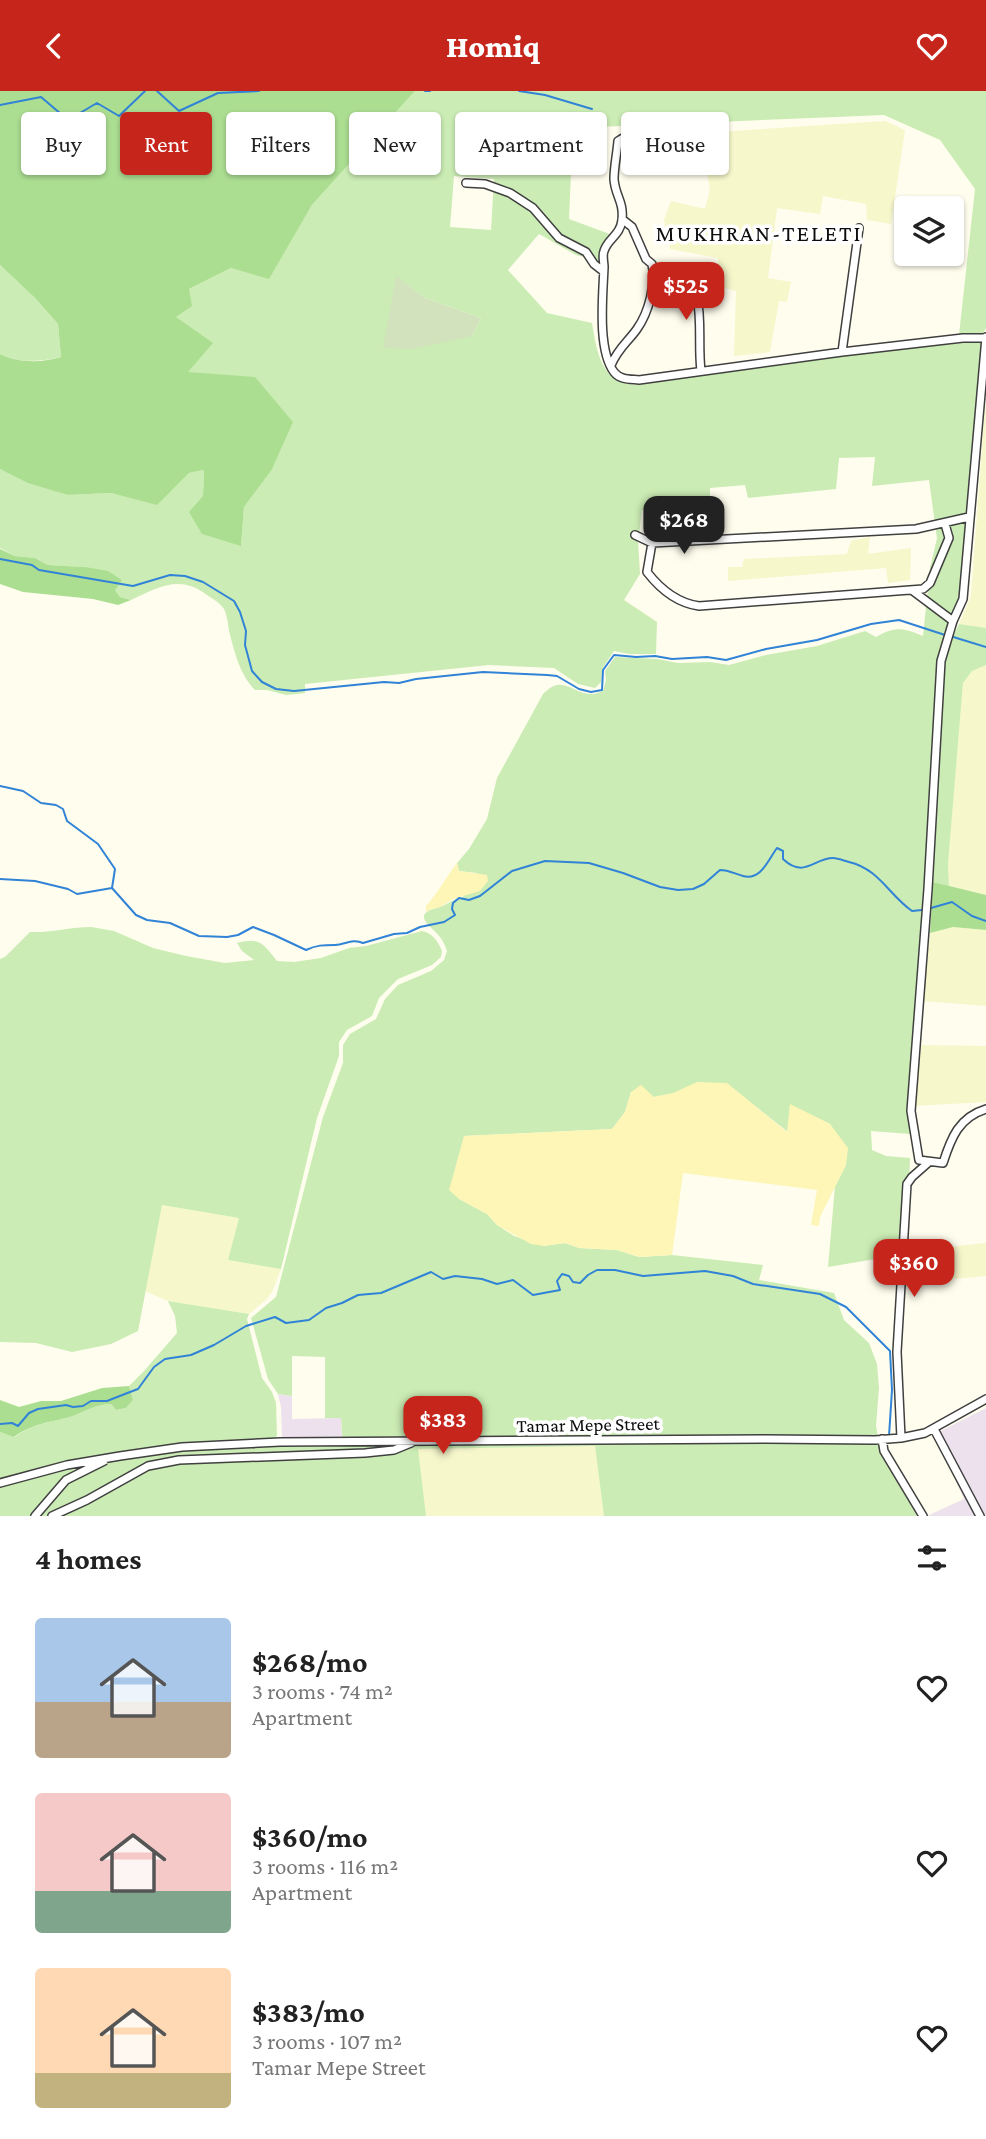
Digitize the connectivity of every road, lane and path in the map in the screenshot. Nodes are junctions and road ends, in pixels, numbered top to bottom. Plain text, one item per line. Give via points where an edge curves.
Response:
1 (621, 139) edge
2 (466, 183) dead end
3 (622, 219) junction
4 (859, 227) dead end
5 (604, 271) junction
6 (654, 285) junction
7 (986, 337) edge
8 (842, 352) junction
9 (611, 365) junction
10 (701, 371) junction
11 (969, 517) junction
12 (945, 524) junction
13 (635, 535) dead end
14 (652, 543) junction
15 (913, 590) junction
16 (953, 621) junction
17 (986, 1108) edge
18 (929, 1162) junction
19 (986, 1399) edge
20 (934, 1429) junction
21 (891, 1439) junction
22 (415, 1442) junction
23 (110, 1458) junction
24 (1, 1484) edge
25 (35, 1516) edge
26 (52, 1516) edge
27 (923, 1516) edge
28 (980, 1516) edge

1 - 3 street via 614,178 623,205
2 - 5 street via 510,193
3 - 5 street via 621,230 605,247
3 - 6 street via 632,227 652,264
4 - 8 street
5 - 9 street via 601,315
6 - 9 street via 643,321
6 - 10 street via 697,297
7 - 8 street
7 - 11 street
8 - 10 street
9 - 10 street via 621,378 639,380
11 - 12 street
11 - 16 street via 964,599
12 - 14 street
12 - 15 street via 949,538 930,583
13 - 14 street
14 - 15 street via 647,572 657,585 686,604
15 - 16 street
16 - 18 street via 941,661 911,1111 919,1160
17 - 18 street via 958,1127 943,1163
18 - 21 street via 907,1184 898,1411
19 - 20 street, Tamar Mepe Street
20 - 21 street, Tamar Mepe Street
20 - 28 street
21 - 22 street, Tamar Mepe Street
21 - 27 street via 884,1451
22 - 23 street, Tamar Mepe Street via 182,1447
22 - 26 street via 365,1453 179,1460 148,1466
23 - 24 street, Tamar Mepe Street
23 - 25 street via 66,1480

